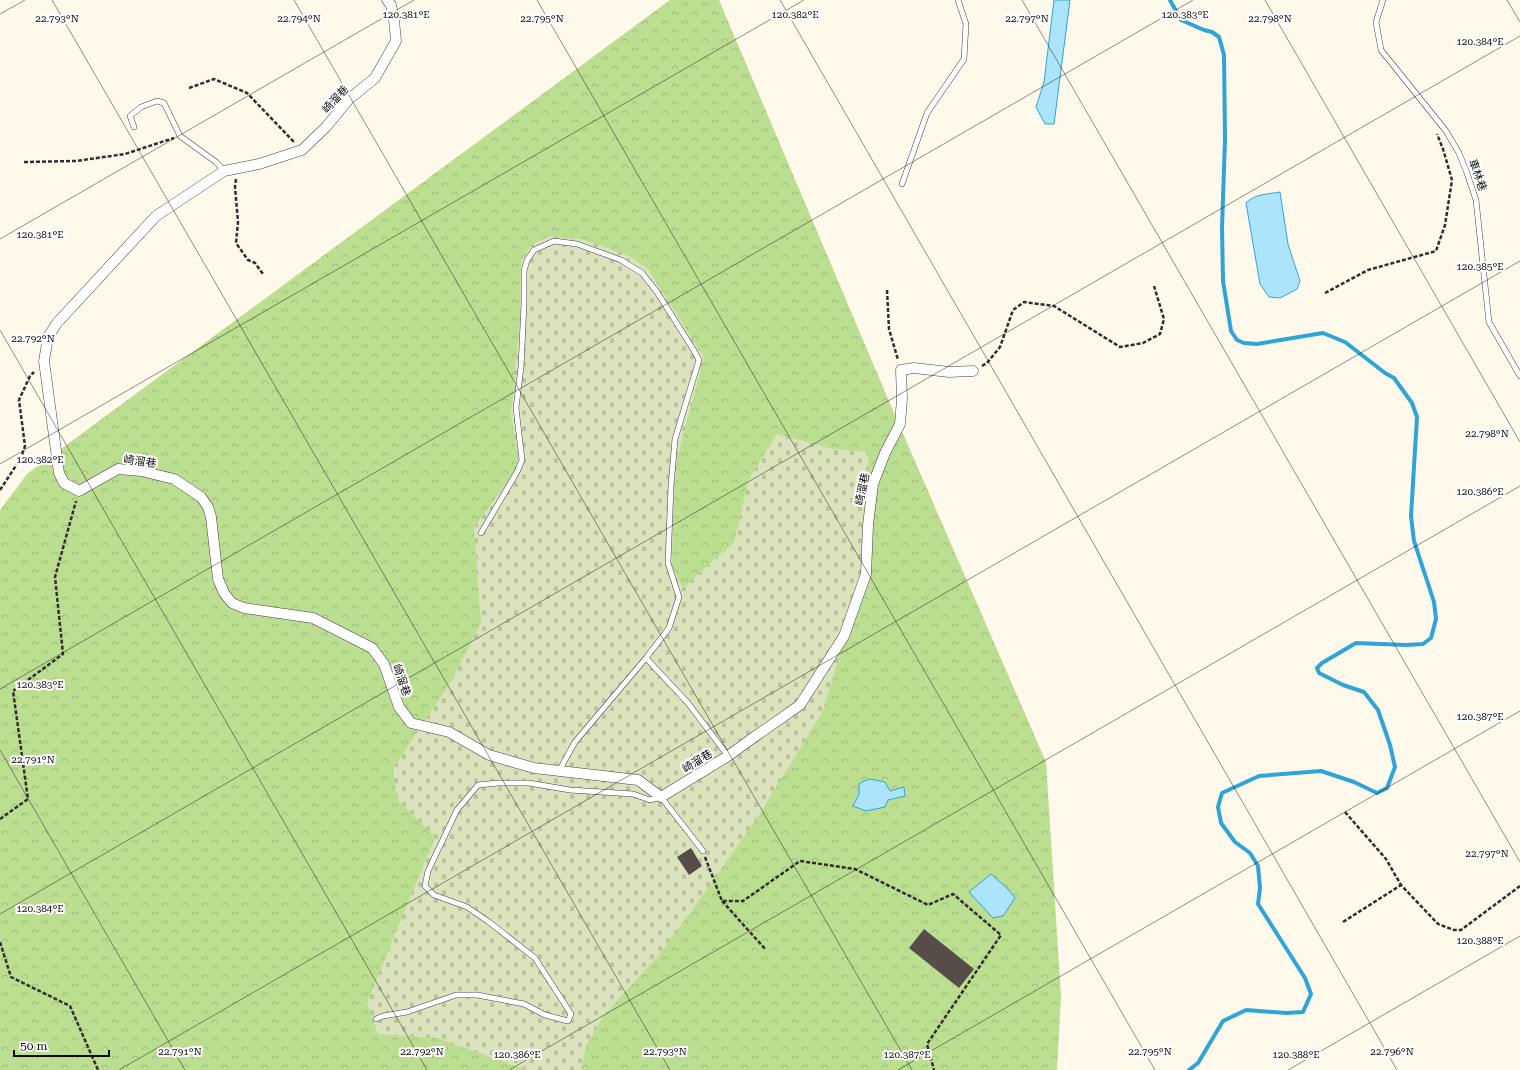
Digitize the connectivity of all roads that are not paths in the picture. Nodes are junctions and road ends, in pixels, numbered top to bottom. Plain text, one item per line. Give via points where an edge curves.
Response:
1 (387, 0) edge
2 (958, 0) edge
3 (1383, 0) edge
4 (134, 128) dead end
5 (224, 171) junction
6 (902, 184) dead end
7 (973, 371) road end
8 (1520, 376) edge
9 (481, 533) dead end
10 (646, 658) junction
11 (728, 756) junction
12 (558, 772) junction
13 (661, 797) junction
14 (703, 851) road end
15 (376, 1019) dead end

1 - 5 street, 崎溜巷 via 391,5 396,41 375,78 349,99 326,127 302,150 259,164
2 - 6 lane via 966,24 964,59 927,113
3 - 8 lane, 車林巷 via 1376,22 1381,50 1446,131 1467,173 1476,200 1489,322
4 - 5 lane via 130,116 157,101 164,103 180,136 216,162
5 - 12 street, 崎溜巷 via 156,216 57,323 48,337 44,361 59,473 64,483 79,491 118,470 141,471 174,479 201,496 208,507 218,579 232,603 244,608 313,618 346,634 372,648 384,664 399,707 411,723 449,732 489,755
7 - 11 street, 崎溜巷 via 949,372 914,368 901,370 900,424 873,484 866,574 844,636 800,706
9 - 10 lane via 522,460 516,408 521,367 524,271 527,260 534,250 554,241 577,244 621,260 642,273 658,292 699,360 674,440 668,563 679,597 669,628
10 - 11 lane via 688,703
10 - 12 lane via 575,742
11 - 13 street, 崎溜巷
12 - 13 street, 崎溜巷 via 638,780
13 - 14 lane
13 - 15 lane via 650,800 633,794 570,790 529,783 478,785 457,810 428,872 425,886 434,895 467,907 535,958 571,1014 568,1021 545,1015 524,1004 477,995 456,995 407,1012

